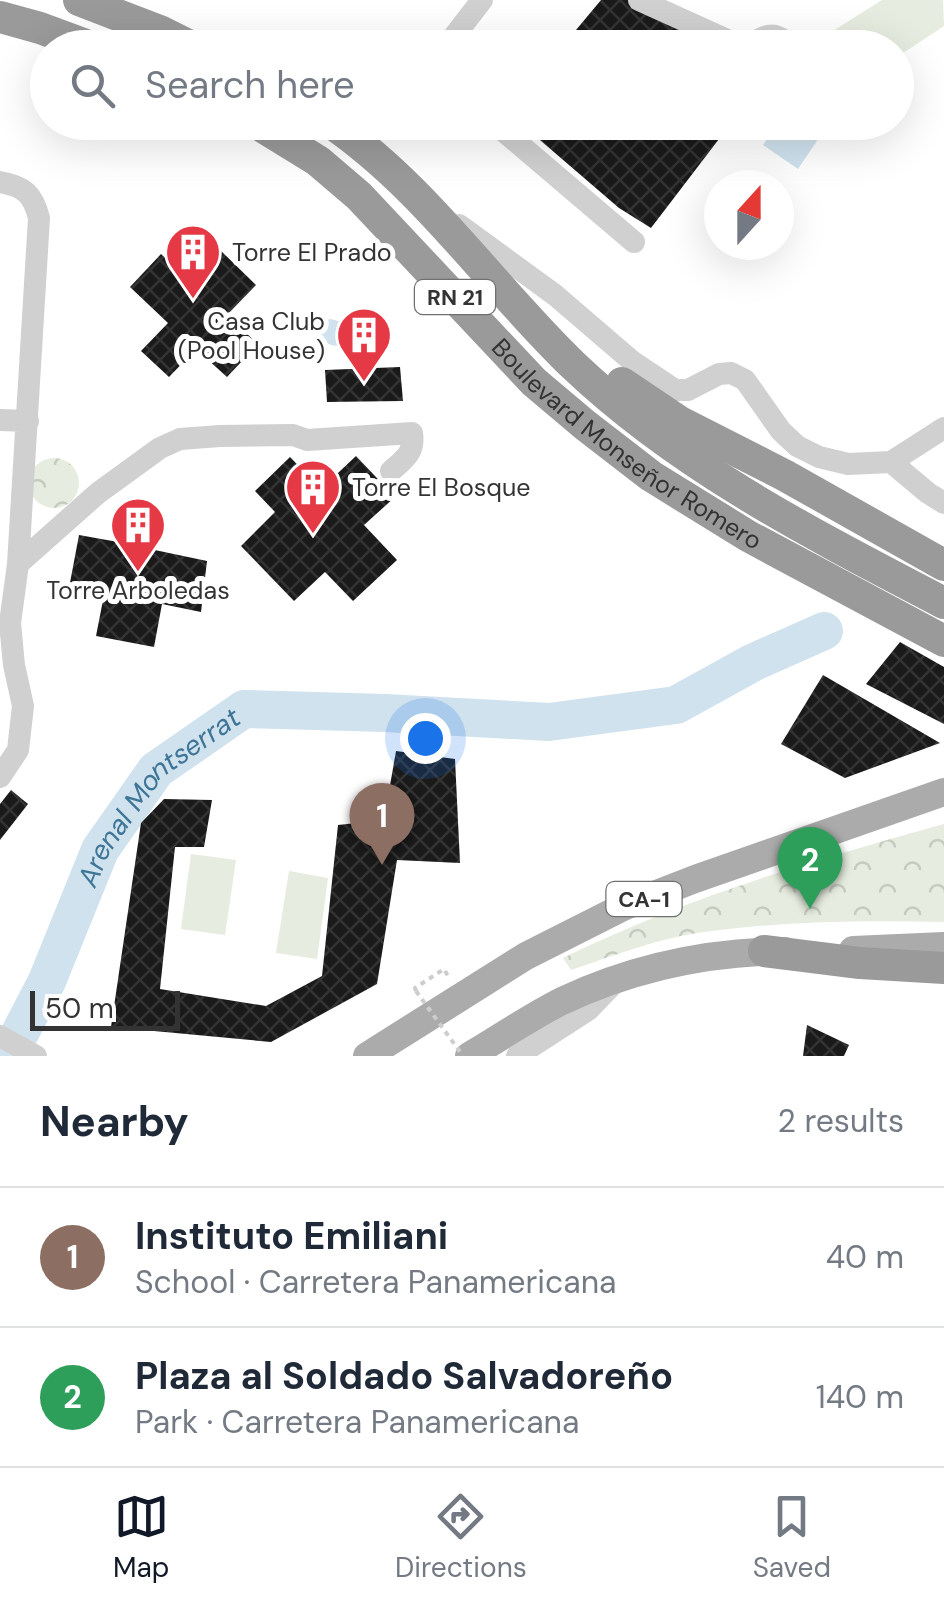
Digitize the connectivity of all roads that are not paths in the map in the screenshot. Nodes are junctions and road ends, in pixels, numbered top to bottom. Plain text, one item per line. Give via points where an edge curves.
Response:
1 (79, 0) edge
2 (482, 0) edge
3 (639, 0) edge
4 (0, 18) edge
5 (45, 30) edge
6 (157, 30) edge
7 (459, 30) edge
8 (705, 30) edge
9 (285, 140) edge
10 (352, 140) edge
11 (514, 140) edge
12 (401, 180) junction
13 (0, 182) edge
14 (634, 242) dead end
15 (510, 298) junction
16 (0, 420) edge
17 (28, 421) junction
18 (944, 428) edge
19 (891, 462) junction
20 (392, 471) dead end
21 (936, 498) edge
22 (944, 514) edge
23 (18, 564) junction
24 (944, 565) edge
25 (944, 603) edge
26 (944, 641) edge
27 (0, 777) edge
28 (944, 792) edge
29 (944, 946) edge
30 (764, 951) junction
31 (944, 968) edge
32 (619, 979) junction
33 (0, 1036) edge
34 (34, 1055) edge
35 (367, 1056) edge
36 (466, 1056) edge
37 (517, 1056) edge

1 - 6 highway
2 - 7 street
3 - 8 street
4 - 5 highway
9 - 26 highway, Boulevard Monseñor Romero / RN 21 via 359,196 534,382 584,425 748,536
10 - 12 highway, Boulevard Monseñor Romero / RN 21
11 - 14 street
12 - 15 highway, Boulevard Monseñor Romero / RN 21
12 - 19 street via 675,390 731,372 745,380 797,446 848,464
13 - 17 street via 19,185 39,218
15 - 24 highway via 680,422
15 - 25 highway, Boulevard Monseñor Romero / RN 21 via 574,366 666,442 766,507
16 - 17 street
17 - 23 street
18 - 19 street
19 - 21 street
20 - 23 street via 410,453 412,433 180,439 98,493
21 - 22 street
23 - 27 street via 10,623 24,706 18,750
28 - 35 main road, CA-1 via 623,907 526,956
29 - 30 main road
30 - 31 highway
30 - 32 main road via 712,955
32 - 36 main road via 551,1007
32 - 37 street via 588,1010
33 - 34 street

